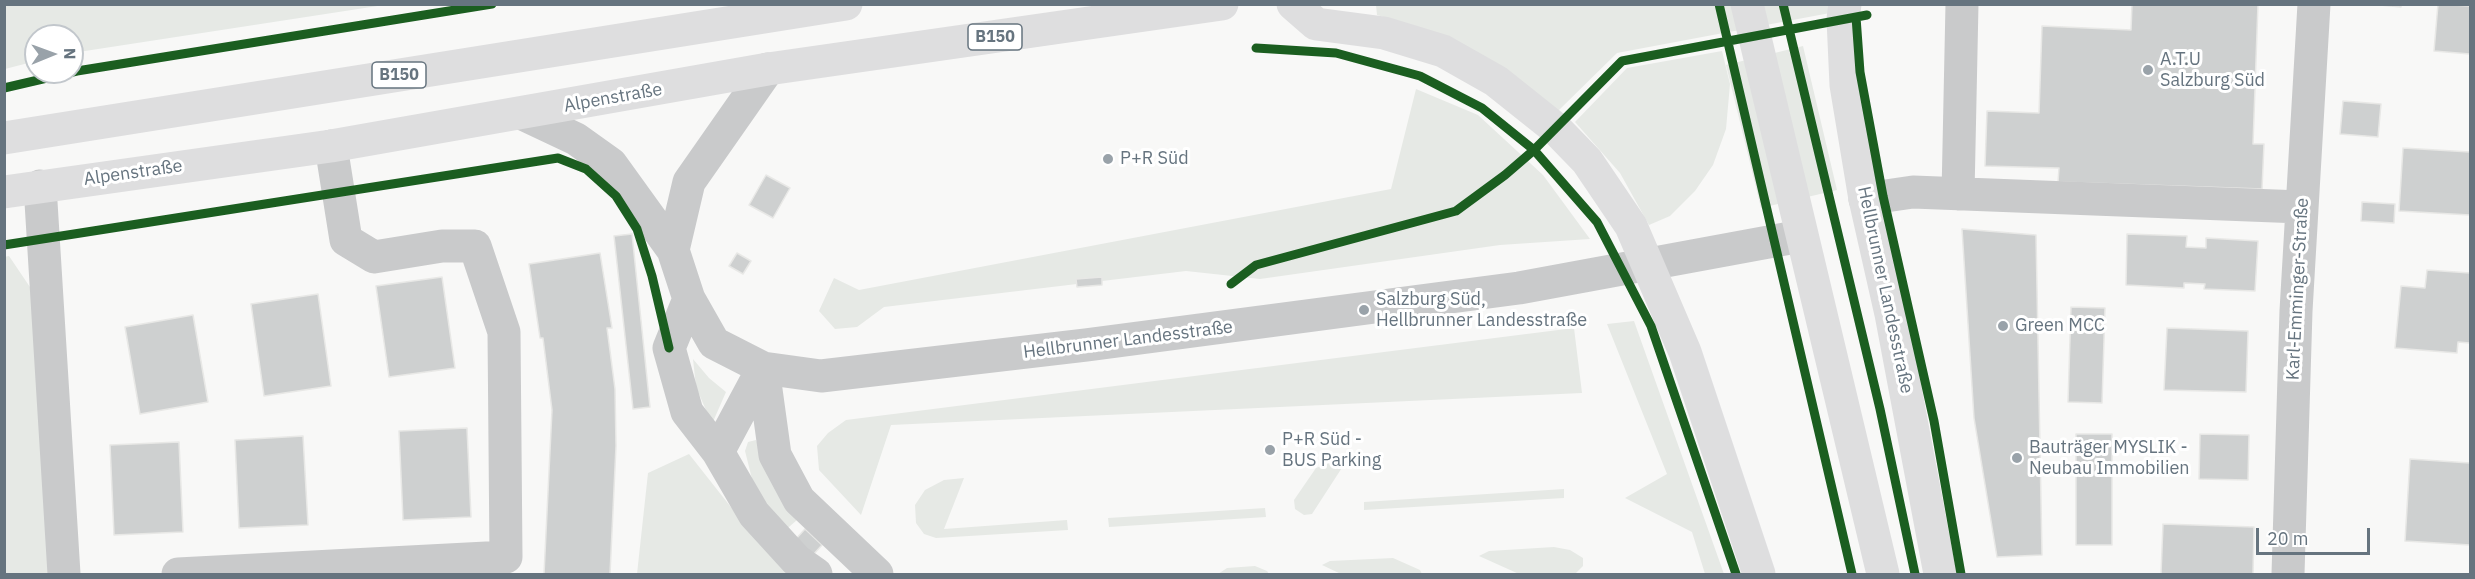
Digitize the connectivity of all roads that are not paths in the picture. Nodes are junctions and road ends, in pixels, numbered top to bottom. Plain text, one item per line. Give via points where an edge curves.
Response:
1 (846, 4) edge
2 (1222, 4) edge
3 (1293, 4) edge
4 (1747, 4) edge
5 (1845, 4) edge
6 (1962, 4) edge
7 (2314, 4) edge
8 (798, 9) edge
9 (768, 69) junction
10 (523, 114) junction
11 (4, 138) edge
12 (331, 146) junction
13 (40, 186) junction
14 (4, 192) edge
15 (1958, 194) junction
16 (1865, 199) junction
17 (2301, 207) junction
18 (1802, 236) junction
19 (673, 250) junction
20 (689, 299) junction
21 (763, 368) junction
22 (717, 452) junction
23 (515, 566) edge
24 (64, 574) edge
25 (178, 574) edge
26 (816, 574) edge
27 (877, 574) edge
28 (1759, 574) edge
29 (1883, 574) edge
30 (1940, 574) edge
31 (2288, 574) edge

1 - 8 main road, B150
2 - 9 main road, Alpenstraße / B150
3 - 28 main road via 1316,24 1384,33 1443,51 1496,81 1587,161 1631,226 1685,352
4 - 18 main road
5 - 16 main road, Hellbrunner Landesstraße via 1846,85
6 - 15 street
7 - 17 street, Karl-Emminger-Straße
8 - 11 main road, B150
9 - 10 main road, Alpenstraße / B150
9 - 19 street via 689,182
10 - 12 main road, Alpenstraße / B150
10 - 19 street, Hellbrunner Landesstraße via 576,139 611,164
12 - 13 main road, Alpenstraße / B150
12 - 23 street via 346,240 374,257 442,246 475,246 504,332
13 - 14 main road, Alpenstraße / B150
13 - 24 street
15 - 16 street via 1912,192
15 - 17 street
16 - 30 main road, Hellbrunner Landesstraße
17 - 31 street, Karl-Emminger-Straße
18 - 21 street, Hellbrunner Landesstraße via 1519,288 1086,345 821,376
18 - 29 main road
19 - 20 street, Hellbrunner Landesstraße
20 - 21 street, Hellbrunner Landesstraße via 714,343
20 - 22 street via 669,348 687,412
21 - 22 street
21 - 27 street via 775,455 799,500
22 - 26 street via 754,514 796,560
23 - 25 street

